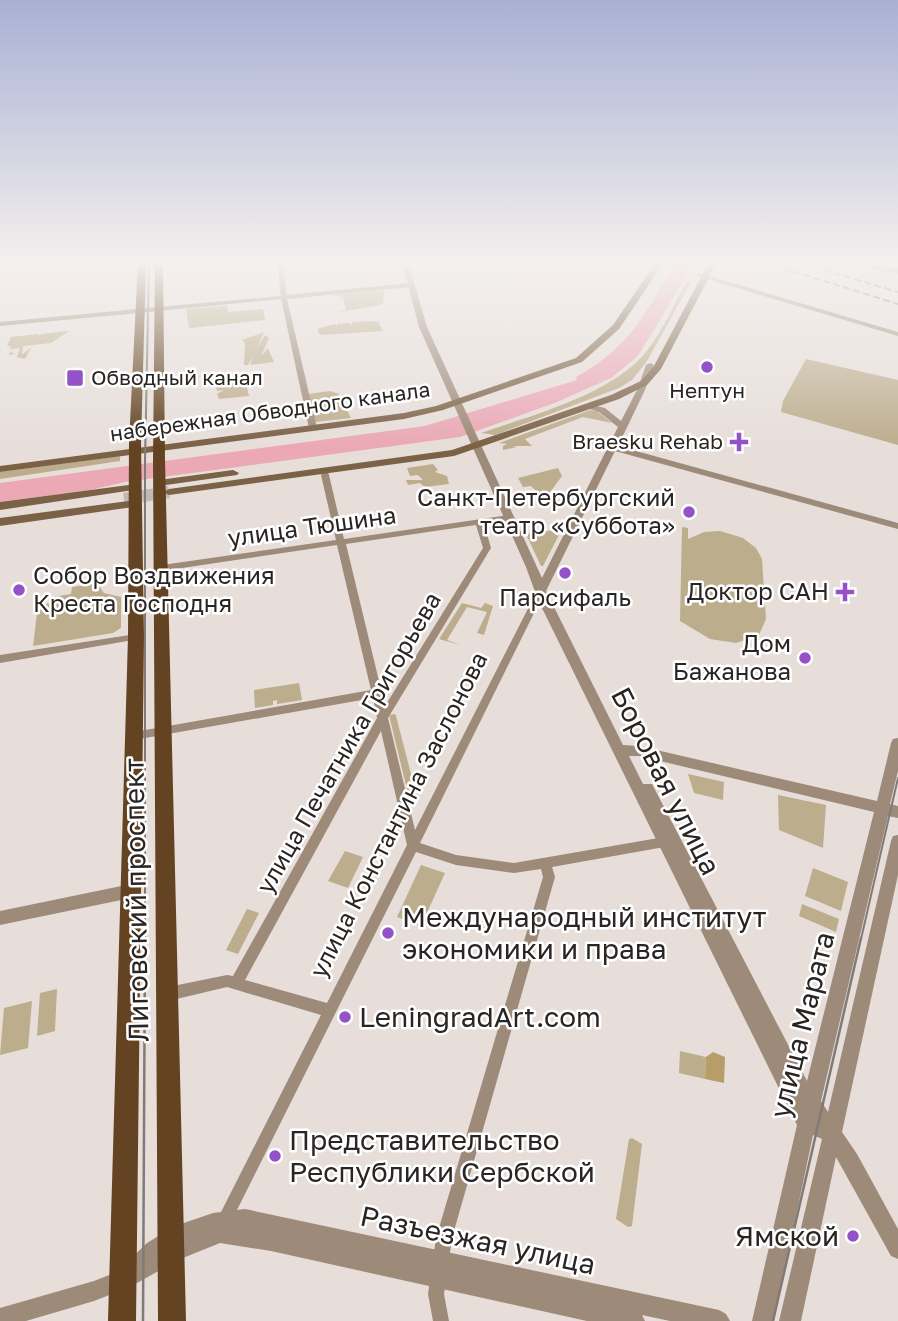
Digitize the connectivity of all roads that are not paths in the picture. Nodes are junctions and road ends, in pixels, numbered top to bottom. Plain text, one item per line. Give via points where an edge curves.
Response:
1 (140, 324) edge
2 (157, 324) edge
3 (290, 324) edge
4 (423, 324) edge
5 (618, 324) edge
6 (628, 324) edge
7 (673, 324) edge
8 (679, 324) edge
9 (870, 324) edge
10 (898, 333) edge
11 (650, 365) junction
12 (644, 383) junction
13 (588, 407) junction
14 (460, 409) junction
15 (622, 426) junction
16 (313, 428) junction
17 (473, 442) junction
18 (613, 445) junction
19 (147, 455) junction
20 (364, 467) junction
21 (0, 469) edge
22 (325, 475) junction
23 (163, 488) junction
24 (131, 493) junction
25 (0, 509) edge
26 (509, 518) junction
27 (0, 519) edge
28 (479, 522) junction
29 (898, 524) edge
30 (342, 542) junction
31 (162, 568) junction
32 (542, 589) junction
33 (136, 638) junction
34 (0, 659) edge
35 (377, 694) junction
36 (383, 718) junction
37 (165, 730) junction
38 (134, 736) junction
39 (898, 743) edge
40 (623, 749) junction
41 (890, 810) edge
42 (669, 841) junction
43 (898, 841) edge
44 (414, 846) junction
45 (545, 864) junction
46 (131, 891) junction
47 (0, 918) edge
48 (236, 984) junction
49 (168, 995) junction
50 (330, 1011) junction
51 (811, 1103) junction
52 (806, 1123) junction
53 (832, 1134) junction
54 (223, 1226) junction
55 (171, 1245) junction
56 (898, 1249) edge
57 (438, 1269) junction
58 (123, 1280) junction
59 (0, 1318) edge
60 (122, 1321) edge
61 (172, 1321) edge
62 (441, 1321) edge
63 (634, 1321) edge
64 (719, 1321) edge
65 (763, 1321) edge
66 (790, 1321) edge

1 - 19 main road
2 - 19 main road
3 - 16 street
4 - 14 street
5 - 14 main road, набережная Обводного канала via 579,360
6 - 14 main road, набережная Обводного канала via 586,364
7 - 11 main road
8 - 12 main road via 658,367
9 - 10 street
11 - 12 street, улица Константина Заслонова
11 - 17 main road via 622,389
12 - 13 main road
12 - 15 street, улица Константина Заслонова
13 - 15 street via 602,410
13 - 17 main road
14 - 16 main road, набережная Обводного канала
14 - 17 street, Боровая улица
14 - 19 main road, набережная Обводного канала via 418,420
15 - 18 street, улица Константина Заслонова
16 - 19 main road, набережная Обводного канала
17 - 20 main road
17 - 23 main road via 342,464 313,462
17 - 26 street, Боровая улица
18 - 29 street
18 - 32 street, улица Константина Заслонова
19 - 21 main road, набережная Обводного канала
19 - 23 main road, Лиговский проспект
19 - 24 main road, Лиговский проспект
20 - 22 main road
20 - 23 main road
22 - 23 main road
22 - 30 street
23 - 31 main road, Лиговский проспект
24 - 25 main road
24 - 27 main road
24 - 33 main road, Лиговский проспект
26 - 28 street, улица Тюшина
26 - 32 street, Боровая улица
28 - 30 street, улица Тюшина
28 - 36 street, улица Печатника Григорьева via 487,548
30 - 31 street, улица Тюшина
30 - 35 street
31 - 37 main road, Лиговский проспект
32 - 40 street, Боровая улица
32 - 44 street, улица Константина Заслонова
33 - 34 street
33 - 38 main road, Лиговский проспект
35 - 36 street
35 - 37 street
36 - 44 street
36 - 48 street, улица Печатника Григорьева
37 - 38 street
37 - 49 main road, Лиговский проспект
38 - 46 main road, Лиговский проспект
39 - 41 street, улица Марата
40 - 41 street
40 - 42 street, Боровая улица
41 - 51 street, улица Марата
42 - 45 street
42 - 51 street, Боровая улица
42 - 52 street, Боровая улица
43 - 53 street, улица Марата
44 - 45 street via 443,857 501,867
44 - 50 street, улица Константина Заслонова
45 - 57 street via 549,877 460,1177
46 - 47 street
46 - 58 main road, Лиговский проспект
48 - 49 street via 228,981
48 - 50 street
49 - 55 main road, Лиговский проспект
50 - 54 street, улица Константина Заслонова
51 - 52 street, улица Марата
51 - 53 street, Боровая улица
52 - 53 street
52 - 65 street, улица Марата
53 - 56 street, Боровая улица
53 - 66 street, улица Марата
54 - 55 street
54 - 57 street, Разъезжая улица via 260,1239
55 - 58 street
55 - 61 main road, Лиговский проспект
57 - 62 street
57 - 63 street, Разъезжая улица
57 - 64 street, Разъезжая улица
58 - 59 street
58 - 60 main road, Лиговский проспект

